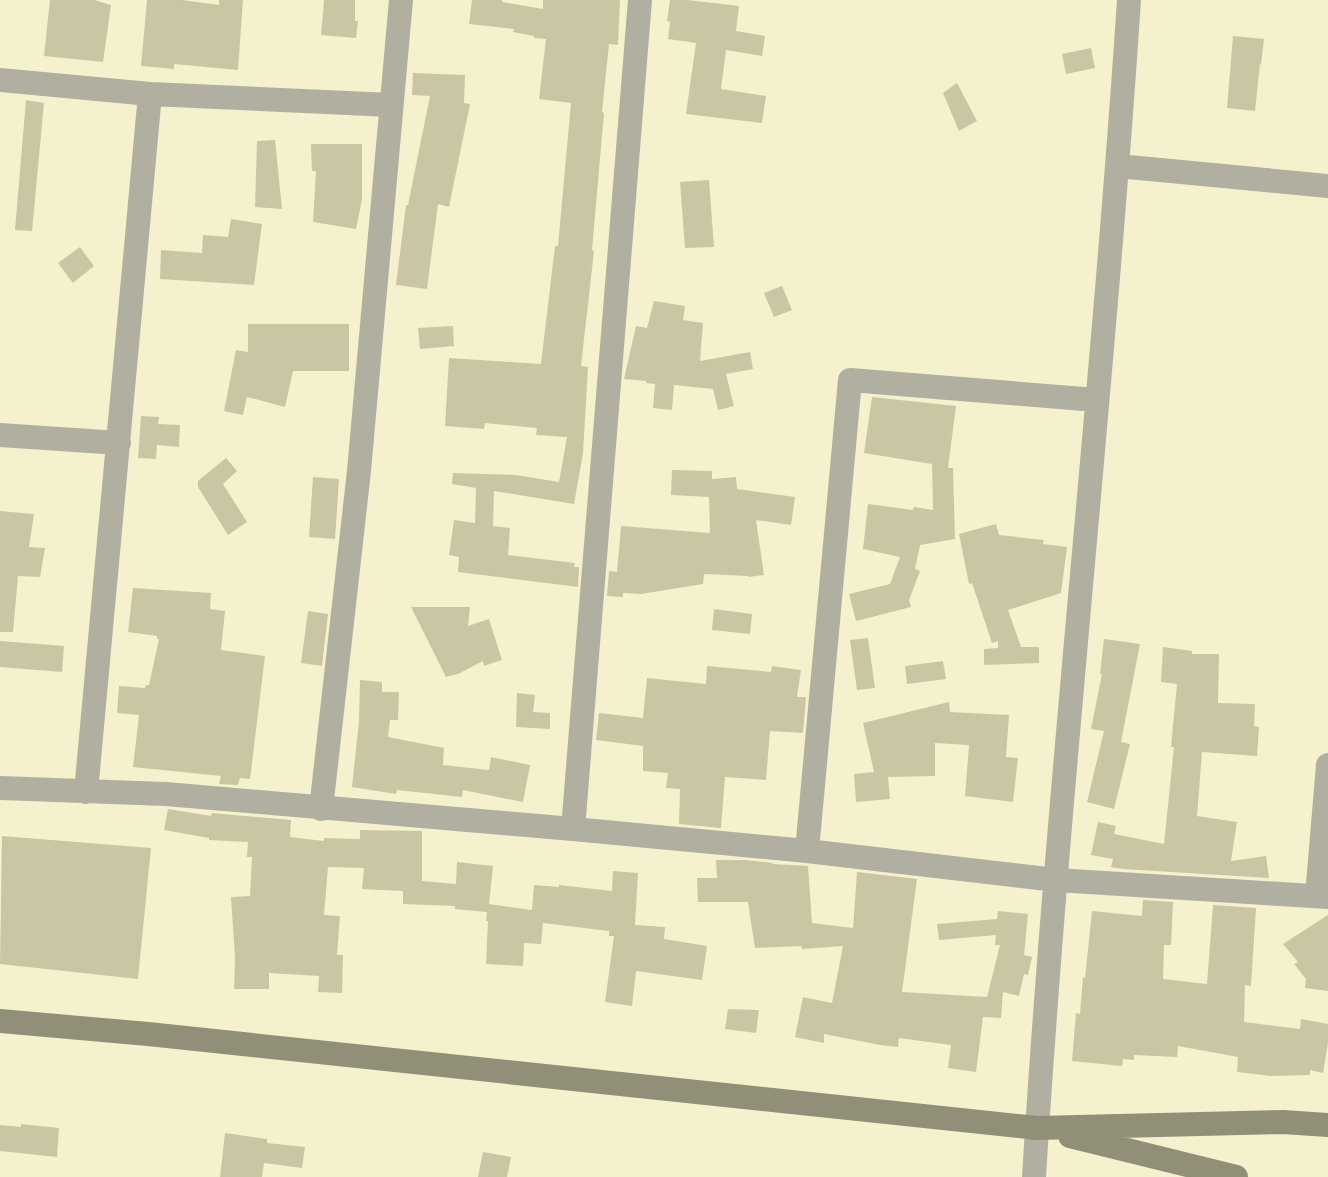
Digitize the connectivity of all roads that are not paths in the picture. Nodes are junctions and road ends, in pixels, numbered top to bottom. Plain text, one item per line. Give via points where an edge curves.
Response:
1 (401, 0) edge
2 (640, 0) edge
3 (1129, 0) edge
4 (0, 80) edge
5 (150, 94) junction
6 (391, 105) junction
7 (1118, 166) junction
8 (1328, 186) edge
9 (1096, 400) junction
10 (0, 435) edge
11 (119, 443) junction
12 (1328, 765) edge
13 (0, 788) edge
14 (86, 792) junction
15 (321, 809) junction
16 (573, 829) junction
17 (807, 851) junction
18 (1056, 880) junction
19 (1323, 897) edge
20 (0, 1021) edge
21 (1328, 1125) edge
22 (1037, 1128) junction
23 (1034, 1177) edge
24 (1236, 1177) edge

1 - 6 street
2 - 16 street
3 - 7 street
4 - 5 street
5 - 6 street
5 - 11 street
6 - 15 street via 359,471
7 - 8 street
7 - 9 street
9 - 17 street via 850,380
9 - 18 street
10 - 11 street
11 - 14 street
12 - 19 street
13 - 14 street
14 - 15 street
15 - 16 street
16 - 17 street
17 - 18 street
18 - 19 street
18 - 22 street
20 - 22 street
21 - 22 street
22 - 23 street
22 - 24 street

